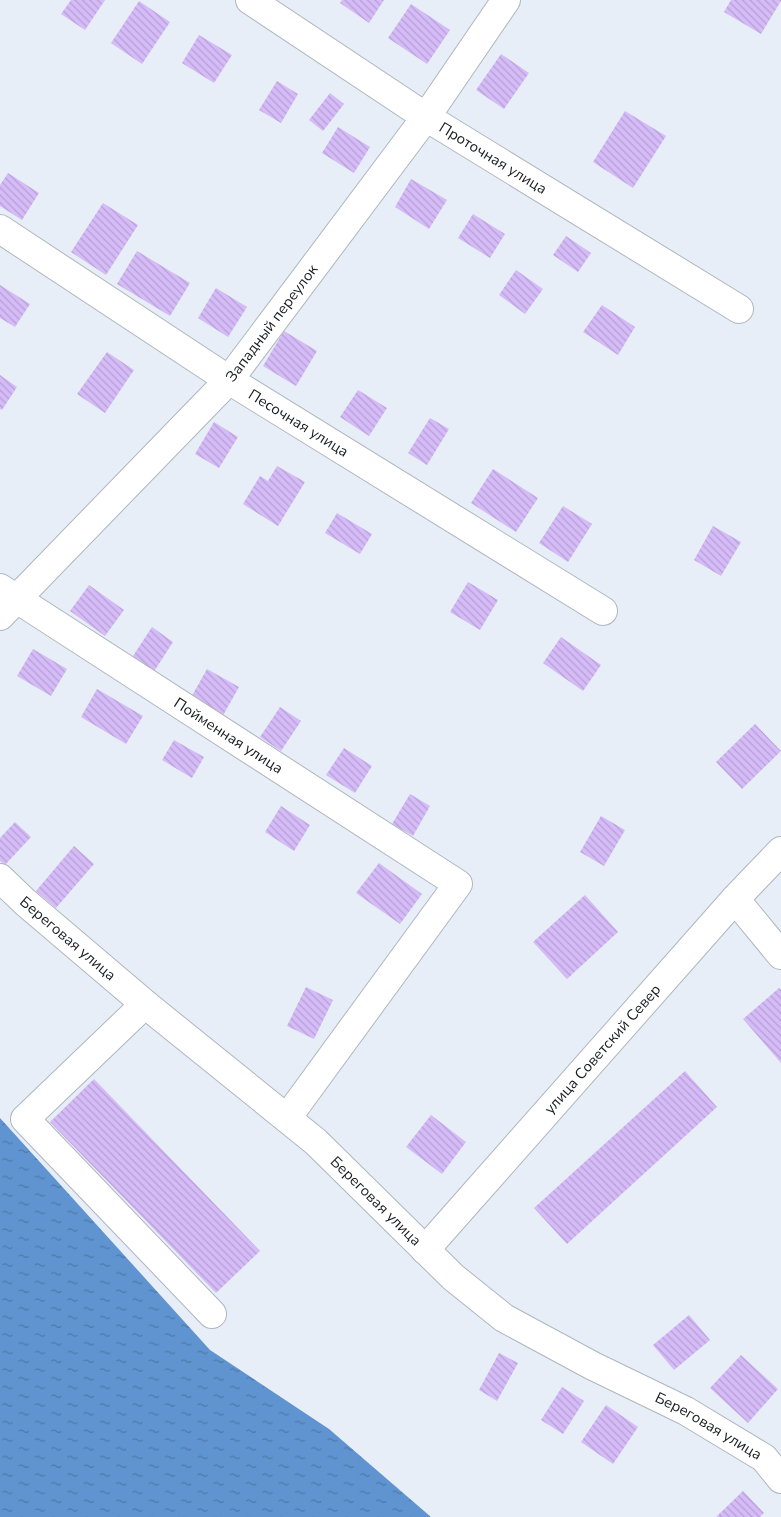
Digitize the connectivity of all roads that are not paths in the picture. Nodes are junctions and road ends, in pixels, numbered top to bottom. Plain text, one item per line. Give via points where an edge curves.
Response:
1 (250, 0) edge
2 (506, 0) edge
3 (426, 117) junction
4 (0, 229) edge
5 (739, 309) dead end
6 (229, 380) junction
7 (6, 601) edge
8 (603, 611) dead end
9 (781, 852) edge
10 (0, 878) edge
11 (734, 899) junction
12 (781, 956) edge
13 (145, 1004) junction
14 (287, 1118) junction
15 (425, 1250) junction
16 (212, 1314) dead end
17 (781, 1479) edge

1 - 3 street, Проточная улица
2 - 3 street, Западный переулок
3 - 5 street, Проточная улица
3 - 6 street, Западный переулок
4 - 6 street, Песочная улица
6 - 7 street, Западный переулок
6 - 8 street, Песочная улица
7 - 14 street, Пойменная улица via 458,884
9 - 11 street, улица Советский Север
10 - 13 street, Береговая улица
11 - 12 street
11 - 15 street, улица Советский Север
13 - 14 street, Береговая улица
13 - 16 street via 25,1119
14 - 15 street, Береговая улица via 316,1142
15 - 17 street, Береговая улица via 504,1318 686,1412 764,1458

